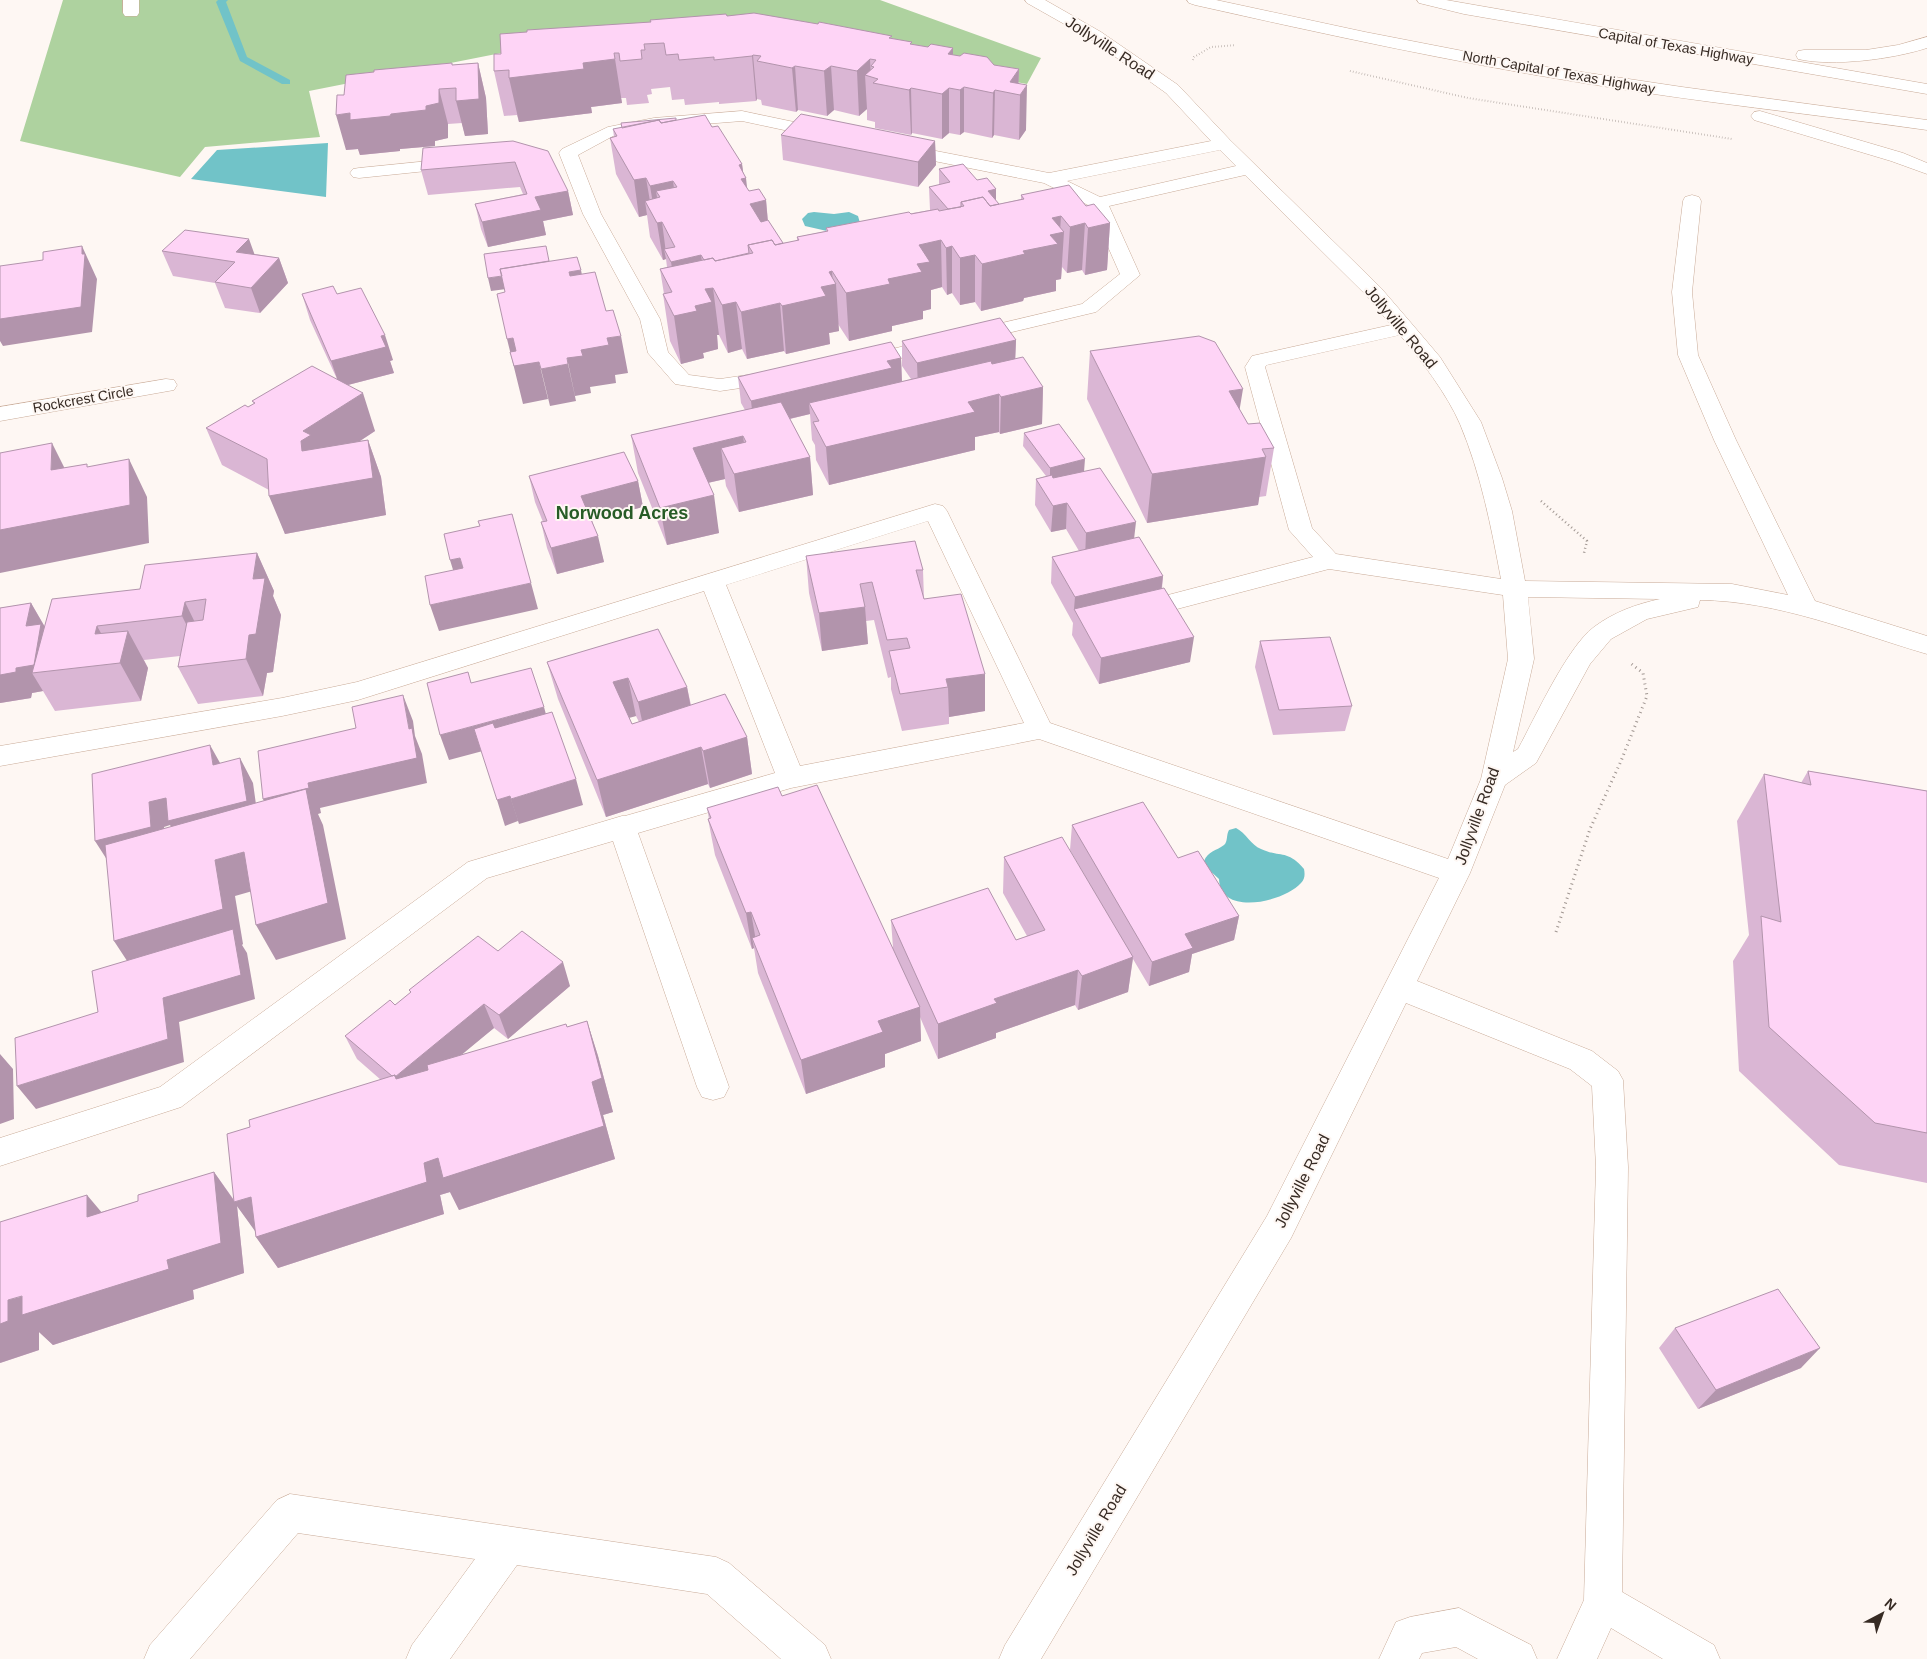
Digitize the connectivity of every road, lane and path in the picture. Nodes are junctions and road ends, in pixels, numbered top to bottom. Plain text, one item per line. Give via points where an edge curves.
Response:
1 (1033, 0) edge
2 (1195, 0) edge
3 (1425, 0) edge
4 (1927, 42) edge
5 (1237, 45) dead end
6 (1670, 45) junction
7 (1192, 64) dead end
8 (1343, 69) dead end
9 (1927, 89) edge
10 (1687, 94) junction
11 (1927, 125) edge
12 (842, 138) edge
13 (1741, 140) dead end
14 (1224, 144) junction
15 (880, 146) edge
16 (568, 153) junction
17 (548, 155) edge
18 (478, 161) edge
19 (1250, 168) junction
20 (1927, 168) edge
21 (359, 173) dead end
22 (1049, 180) junction
23 (1692, 201) dead end
24 (1098, 203) junction
25 (1404, 328) junction
26 (846, 366) edge
27 (798, 373) edge
28 (166, 385) dead end
29 (0, 414) edge
30 (1538, 499) dead end
31 (1581, 560) dead end
32 (1329, 561) junction
33 (712, 580) junction
34 (1515, 589) junction
35 (1732, 592) junction
36 (1177, 601) dead end
37 (1806, 606) junction
38 (1927, 646) edge
39 (1627, 661) dead end
40 (1040, 729) junction
41 (0, 756) edge
42 (791, 778) junction
43 (1494, 779) junction
44 (622, 826) junction
45 (1456, 873) junction
46 (1556, 932) dead end
47 (1399, 987) junction
48 (713, 1087) dead end
49 (0, 1152) edge
50 (509, 1544) junction
51 (1603, 1602) junction
52 (164, 1659) edge
53 (426, 1659) edge
54 (811, 1659) edge
55 (1019, 1659) edge
56 (1399, 1659) edge
57 (1517, 1659) edge
58 (1577, 1659) edge
59 (1700, 1659) edge

1 - 14 main road, Jollyville Road via 1095,35 1172,89
2 - 10 main road, North Capital of Texas Highway via 1526,68
3 - 6 main road, Capital of Texas Highway
4 - 6 main road via 1875,54 1809,56
5 - 7 path via 1211,47 1194,56
6 - 9 main road, Capital of Texas Highway
8 - 13 path via 1468,98
10 - 11 main road, North Capital of Texas Highway
10 - 20 main road
12 - 16 main road via 742,116 654,122 608,132
14 - 19 main road, Jollyville Road
14 - 22 main road
15 - 22 main road
16 - 17 main road
16 - 27 main road via 592,214 650,319 658,353 682,380 720,385
18 - 21 main road
19 - 24 main road
19 - 25 main road, Jollyville Road via 1374,292
22 - 24 main road
23 - 37 main road via 1682,292 1688,355 1725,440
24 - 26 main road via 1130,275 1089,308
25 - 32 main road via 1256,363 1301,530
25 - 34 main road, Jollyville Road via 1433,361 1470,422 1500,511
28 - 29 main road, Rockcrest Circle
30 - 31 path via 1587,541
32 - 34 main road
32 - 36 main road
33 - 40 main road via 935,510
33 - 41 main road via 358,691
33 - 42 main road
34 - 35 main road
34 - 43 main road, Jollyville Road via 1520,659
35 - 37 main road
35 - 43 main road via 1640,612 1602,633 1580,659 1527,756
37 - 38 main road
39 - 46 path via 1643,673 1647,696 1590,829
40 - 42 main road
40 - 45 main road
42 - 44 main road
43 - 45 main road, Jollyville Road
44 - 48 main road
44 - 49 main road via 478,870 170,1097
45 - 47 main road, Jollyville Road
47 - 51 main road via 1581,1060 1607,1080 1612,1167
47 - 55 main road, Jollyville Road via 1279,1227
50 - 52 main road via 290,1513
50 - 53 main road
50 - 54 main road via 716,1576
51 - 58 main road
51 - 59 main road
56 - 57 main road via 1410,1636 1459,1627

